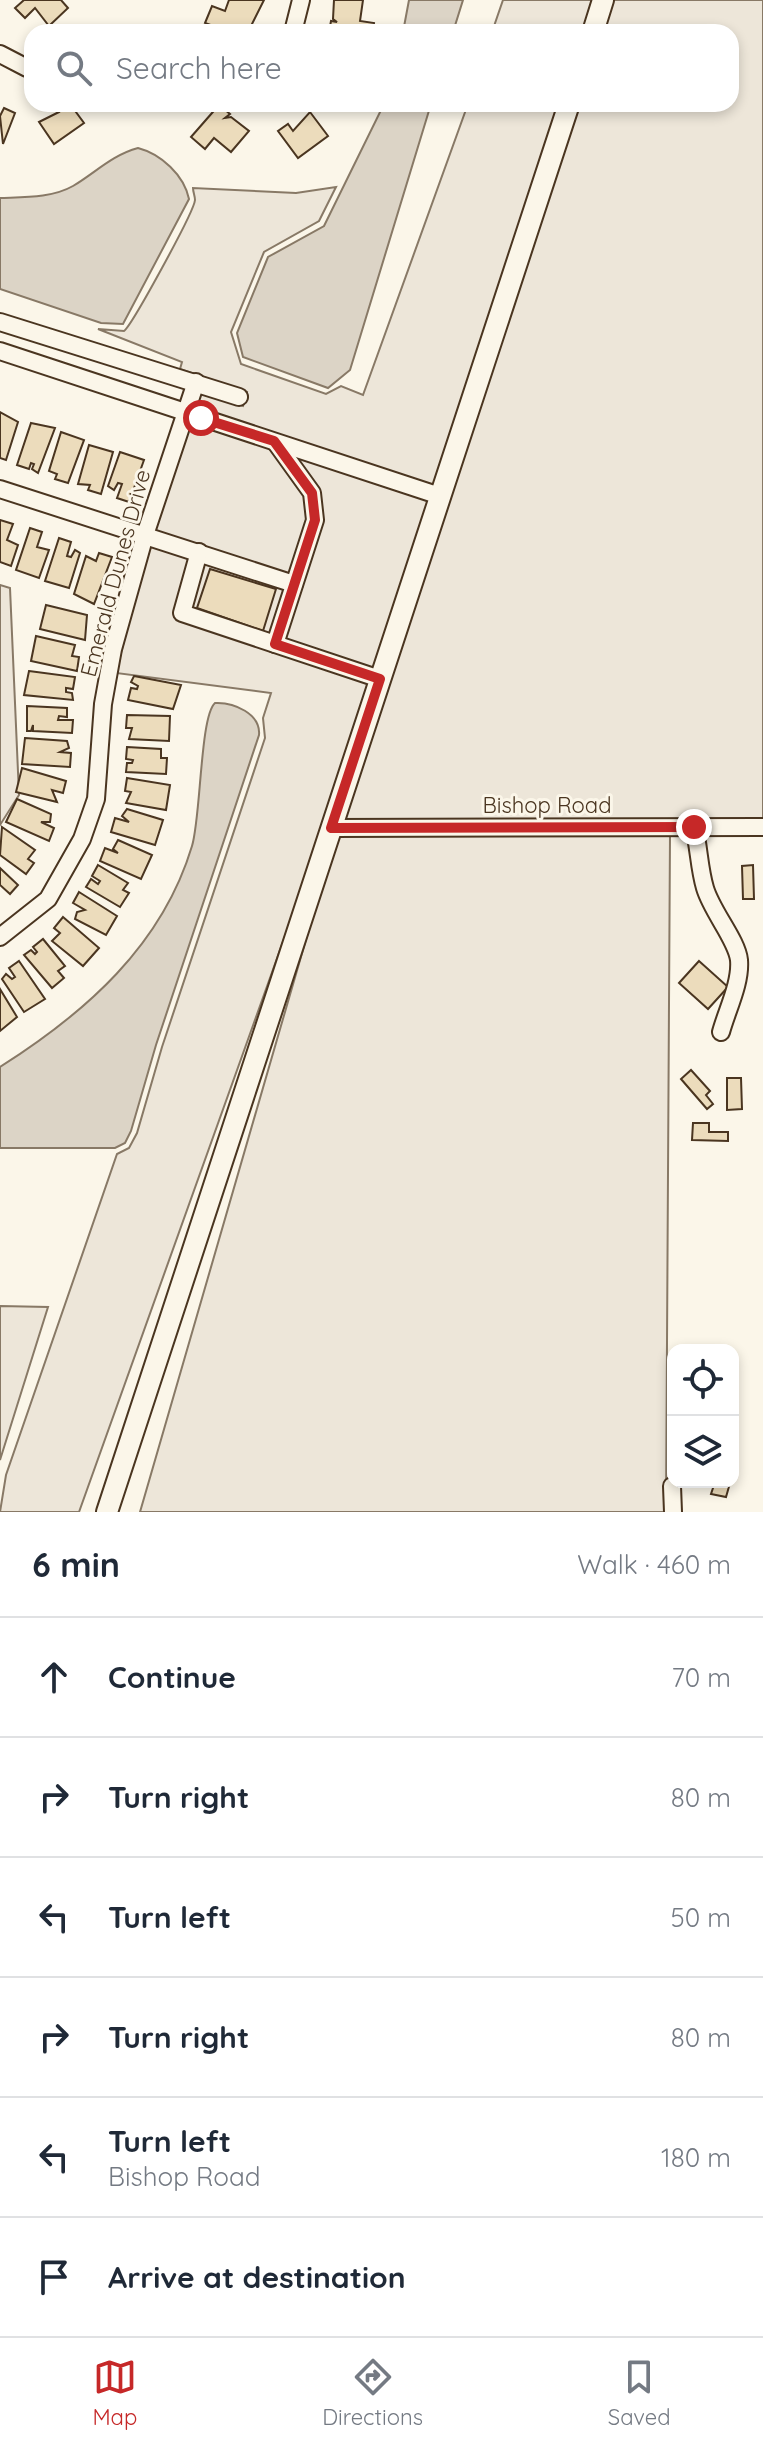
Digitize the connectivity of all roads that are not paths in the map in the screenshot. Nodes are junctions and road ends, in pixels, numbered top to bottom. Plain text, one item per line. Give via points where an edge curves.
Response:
1 (301, 0) edge
2 (603, 0) edge
3 (295, 24) edge
4 (596, 24) edge
5 (0, 54) edge
6 (24, 66) edge
7 (566, 112) edge
8 (0, 322) edge
9 (0, 351) edge
10 (196, 382) junction
11 (239, 397) dead end
12 (186, 411) junction
13 (274, 441) junction
14 (0, 489) edge
15 (440, 496) junction
16 (145, 535) junction
17 (199, 552) junction
18 (294, 584) junction
19 (275, 644) junction
20 (380, 679) junction
21 (694, 827) junction
22 (763, 827) edge
23 (331, 828) junction
24 (0, 937) edge
25 (721, 1032) dead end
26 (672, 1488) edge
27 (107, 1512) edge
28 (673, 1512) edge

1 - 3 street
2 - 4 main road
5 - 6 street
7 - 15 main road
8 - 10 street
9 - 12 street
10 - 11 street
10 - 12 street, Emerald Dunes Drive
12 - 13 street
12 - 16 street, Emerald Dunes Drive
13 - 15 street
13 - 18 street via 312,493 315,520
14 - 16 street
15 - 20 main road
16 - 17 street
16 - 24 street, Emerald Dunes Drive via 113,649 96,799 82,839 48,899
17 - 18 street
17 - 19 street via 182,613
18 - 19 street
19 - 20 street
20 - 23 main road
21 - 22 street, Bishop Road
21 - 23 street, Bishop Road
21 - 25 street via 705,889 737,948 739,962
23 - 27 main road
26 - 28 street

